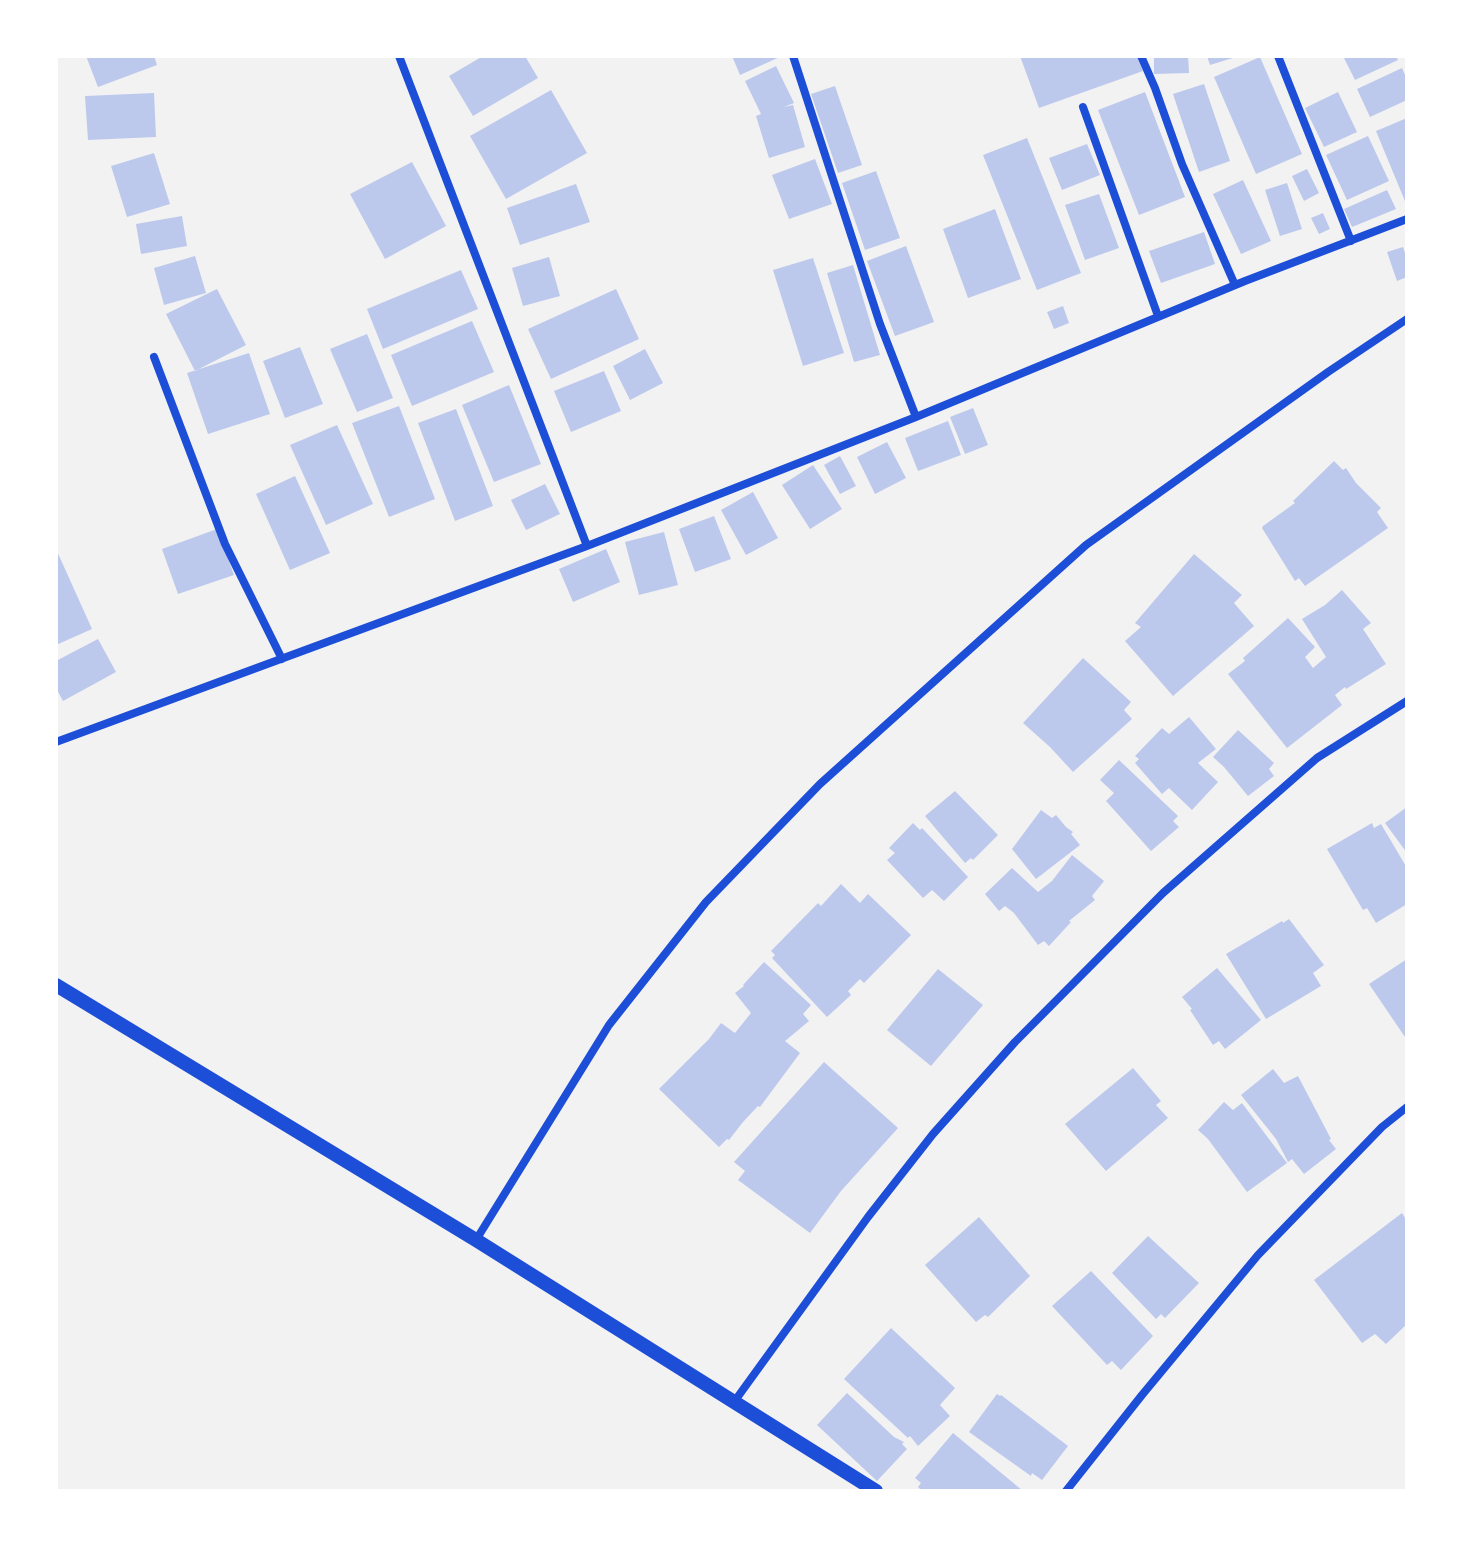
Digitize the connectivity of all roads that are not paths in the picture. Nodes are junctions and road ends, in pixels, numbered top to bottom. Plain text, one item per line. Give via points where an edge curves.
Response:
1 (399, 56) edge
2 (793, 56) edge
3 (1141, 56) edge
4 (1278, 56) edge
5 (1083, 107) dead end
6 (1407, 219) edge
7 (1351, 241) junction
8 (1235, 285) junction
9 (1158, 316) junction
10 (1407, 319) edge
11 (154, 357) dead end
12 (916, 417) junction
13 (587, 546) junction
14 (282, 659) junction
15 (1407, 701) edge
16 (56, 742) edge
17 (56, 985) edge
18 (1407, 1107) edge
19 (476, 1240) junction
20 (734, 1402) junction
21 (876, 1491) edge
22 (1066, 1491) edge

1 - 13 street
2 - 12 street via 880,324
3 - 8 street
4 - 7 street
5 - 9 street
6 - 7 street
7 - 8 street
8 - 9 street
9 - 12 street
10 - 19 street via 1086,545 820,784 706,902 609,1025
11 - 14 street via 225,544
12 - 13 street
13 - 14 street
14 - 16 street
15 - 20 street via 1317,758 1163,893 1015,1042 896,1181
17 - 19 street
18 - 22 street via 1258,1255
19 - 20 street
20 - 21 street

